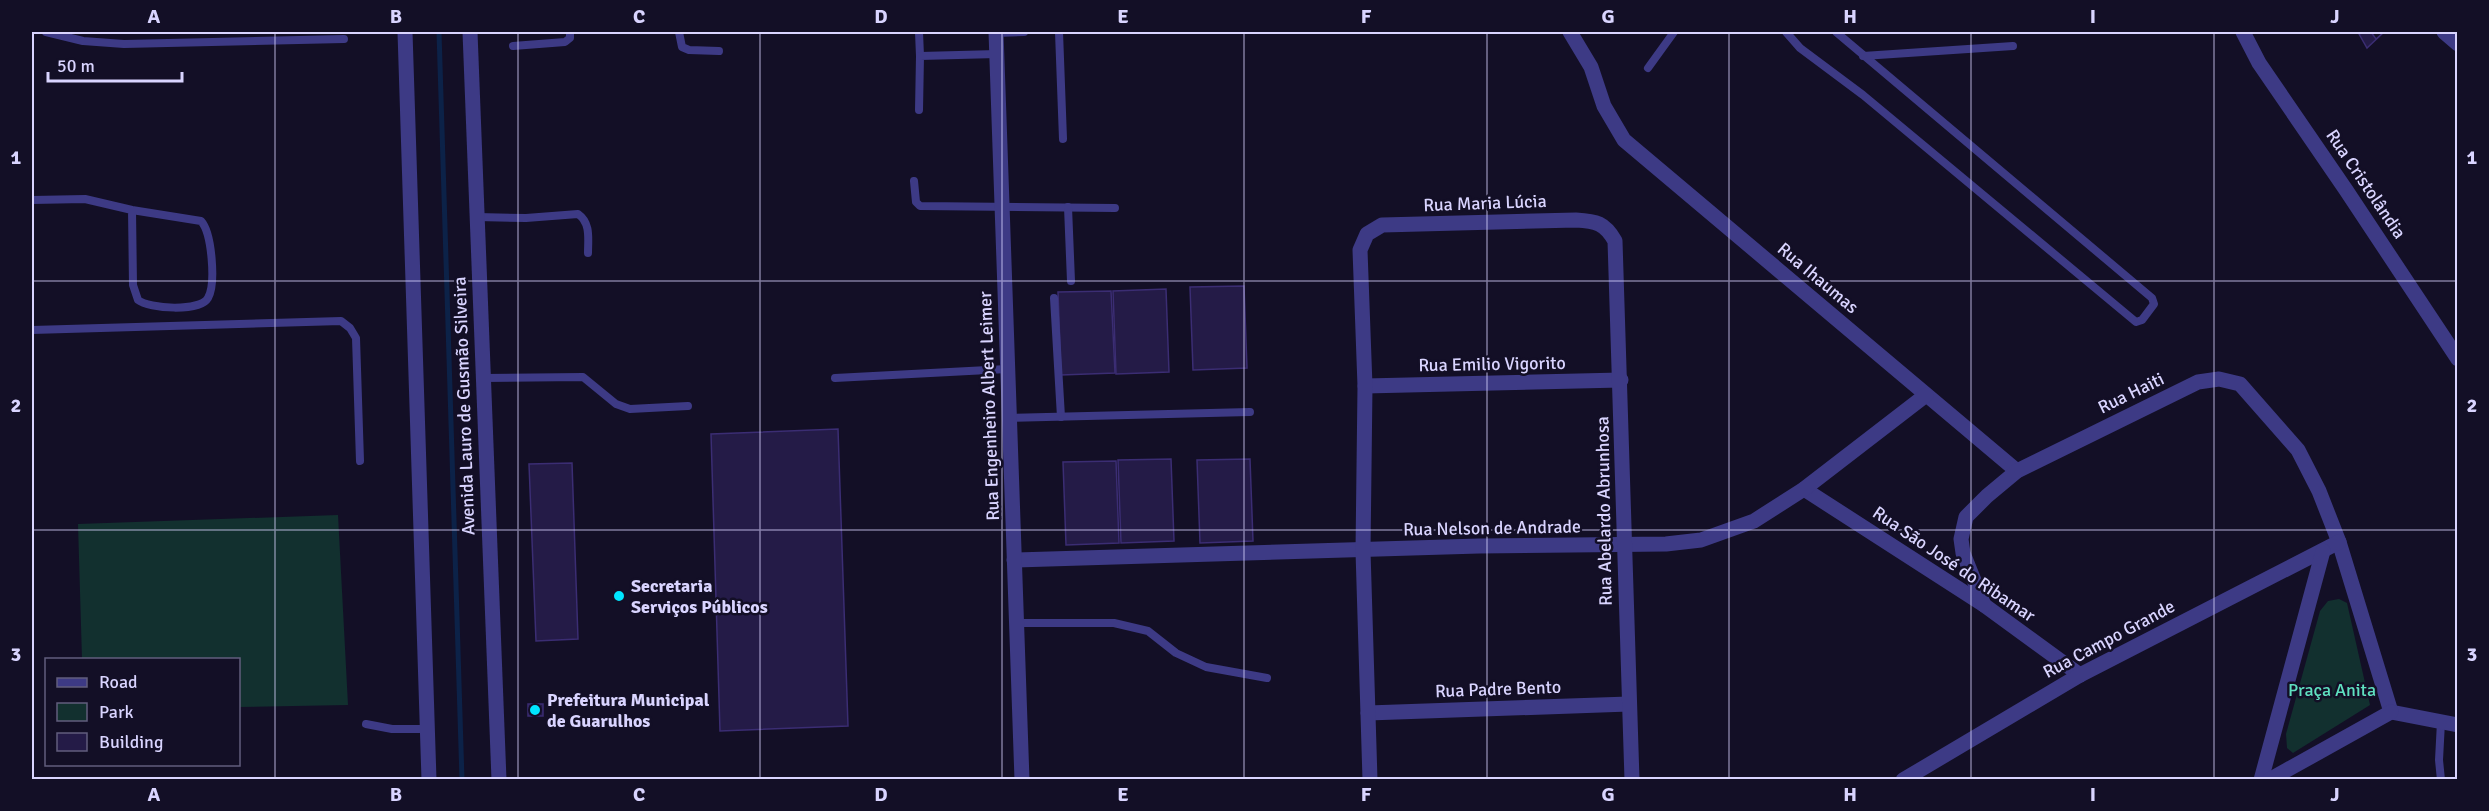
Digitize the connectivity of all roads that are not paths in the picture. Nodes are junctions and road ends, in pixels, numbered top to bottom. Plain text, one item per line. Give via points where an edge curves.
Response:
1 (46, 32) edge
2 (405, 32) edge
3 (470, 32) edge
4 (570, 32) edge
5 (678, 32) edge
6 (919, 32) edge
7 (996, 32) edge
8 (1024, 32) edge
9 (1059, 32) edge
10 (1570, 32) edge
11 (1674, 32) edge
12 (1786, 32) edge
13 (1836, 32) edge
14 (2242, 32) edge
15 (2444, 32) edge
16 (344, 39) dead end
17 (2457, 44) edge
18 (513, 46) dead end
19 (2013, 46) dead end
20 (719, 51) dead end
21 (997, 54) junction
22 (920, 56) junction
23 (1863, 56) junction
24 (1648, 68) dead end
25 (919, 110) dead end
26 (1063, 139) dead end
27 (914, 181) dead end
28 (32, 200) edge
29 (1002, 207) junction
30 (1068, 207) junction
31 (1115, 207) dead end
32 (132, 210) junction
33 (477, 217) junction
34 (1615, 242) joint
35 (588, 254) dead end
36 (1071, 281) dead end
37 (1054, 298) dead end
38 (32, 330) edge
39 (2457, 359) edge
40 (1007, 369) junction
41 (483, 378) junction
42 (835, 378) dead end
43 (1621, 380) junction
44 (1365, 386) junction
45 (1926, 395) junction
46 (688, 406) dead end
47 (1250, 412) dead end
48 (1061, 417) junction
49 (1009, 418) junction
50 (360, 461) dead end
51 (2017, 471) junction
52 (1804, 489) junction
53 (2339, 542) junction
54 (1625, 545) junction
55 (1363, 551) junction
56 (2323, 551) junction
57 (1014, 560) junction
58 (1984, 605) junction
59 (1016, 623) junction
60 (2080, 675) junction
61 (1267, 678) dead end
62 (1629, 704) junction
63 (2391, 712) junction
64 (1368, 713) junction
65 (2441, 722) junction
66 (366, 724) dead end
67 (2457, 725) edge
68 (427, 729) junction
69 (429, 780) edge
70 (499, 780) edge
71 (1022, 780) edge
72 (1370, 780) edge
73 (1632, 780) edge
74 (1903, 780) edge
75 (2261, 780) edge
76 (2269, 780) edge
77 (2442, 780) edge

1 - 16 lane via 83,41 124,44
2 - 68 street
3 - 33 street, Avenida Lauro de Gusmão Silveira
4 - 18 lane via 565,42
5 - 20 lane via 682,47
6 - 22 lane
7 - 8 lane
7 - 21 street, Rua Engenheiro Albert Leimer
9 - 26 lane
10 - 45 street, Rua Ihaumas via 1591,67 1618,133 1633,149
11 - 24 lane
12 - 23 lane via 1800,48 1863,95 2136,321 2142,320 2154,304 2152,298
13 - 23 lane
14 - 39 street, Rua Cristolândia
15 - 17 street
19 - 23 lane
21 - 22 lane
21 - 29 street, Rua Engenheiro Albert Leimer
22 - 25 lane
27 - 29 lane via 920,206
28 - 32 lane via 85,198
29 - 30 lane
29 - 40 street, Rua Engenheiro Albert Leimer
30 - 31 lane
30 - 36 lane
32 - 32 lane via 192,218 206,227 212,243 210,295 202,303 186,307 152,306 138,300
33 - 35 lane via 578,214 587,226
33 - 41 street, Avenida Lauro de Gusmão Silveira
34 - 43 street, Rua Abelardo Abrunhosa
34 - 44 street, Rua Maria Lúcia via 1608,228 1595,221 1382,225 1367,234 1360,250
37 - 48 lane
38 - 50 lane via 341,321 356,338
40 - 42 lane
40 - 49 street, Rua Engenheiro Albert Leimer
41 - 46 lane via 583,377 616,404 630,409
41 - 70 street, Avenida Lauro de Gusmão Silveira
43 - 44 street, Rua Emilio Vigorito
43 - 54 street, Rua Abelardo Abrunhosa
44 - 55 street
45 - 51 street, Rua Ihaumas
45 - 52 street, Rua Nelson de Andrade
47 - 48 lane
48 - 49 lane
49 - 57 street, Rua Engenheiro Albert Leimer
51 - 53 street, Rua Haiti via 2198,382 2219,378 2240,384 2298,450
51 - 58 street, Rua Haiti via 1966,517 1962,530 1963,553
52 - 54 street, Rua Nelson de Andrade via 1754,521 1717,536 1684,543
52 - 58 street, Rua São José do Ribamar
53 - 56 street, Rua Campo Grande
53 - 63 street, Rua Haiti
54 - 55 street, Rua Nelson de Andrade
54 - 62 street, Rua Abelardo Abrunhosa
55 - 57 street, Rua Nelson de Andrade
55 - 64 street
56 - 60 street, Rua Campo Grande
56 - 75 street
57 - 59 street, Rua Engenheiro Albert Leimer
58 - 60 street, Rua São José do Ribamar
59 - 61 lane via 1114,623 1148,631 1176,653 1206,667
59 - 71 street, Rua Engenheiro Albert Leimer
60 - 74 street, Rua Campo Grande
62 - 64 street, Rua Padre Bento
62 - 73 street, Rua Abelardo Abrunhosa
63 - 65 street
63 - 76 street
64 - 72 street
65 - 67 street
65 - 77 lane
66 - 68 lane
68 - 69 street

